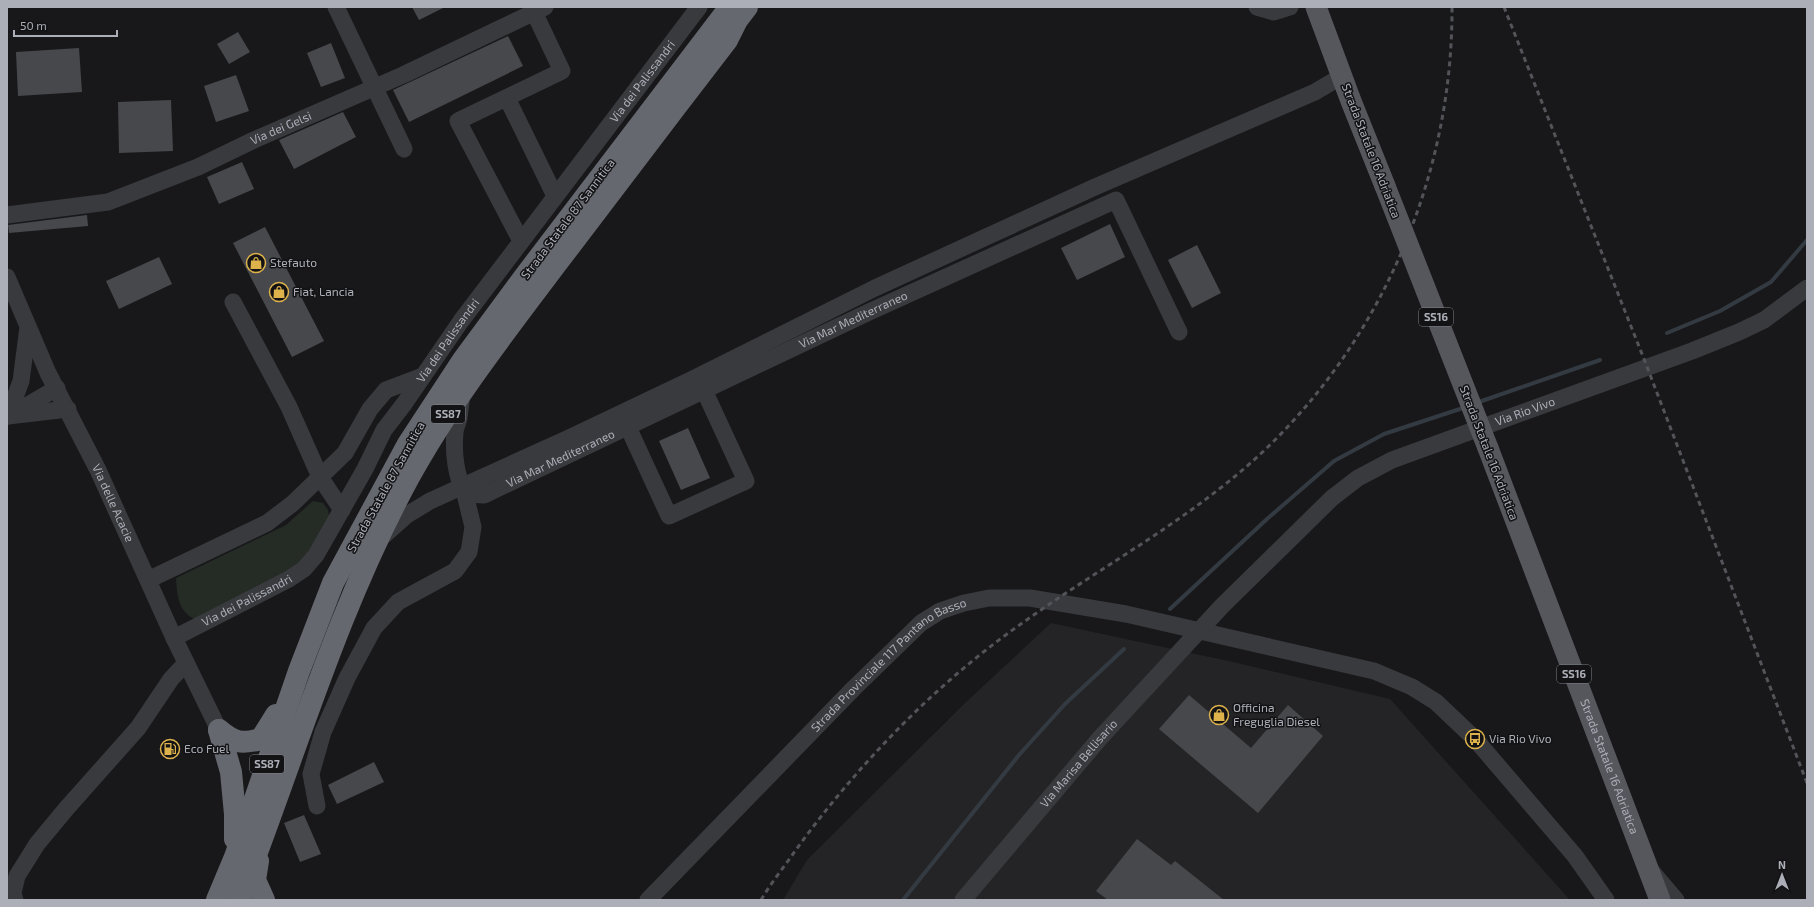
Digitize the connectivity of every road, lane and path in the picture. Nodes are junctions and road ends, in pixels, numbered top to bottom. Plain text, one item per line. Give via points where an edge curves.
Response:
1 (336, 7) edge
2 (699, 7) edge
3 (730, 7) edge
4 (747, 7) edge
5 (761, 7) edge
6 (1257, 7) edge
7 (1290, 7) edge
8 (1316, 7) edge
9 (539, 10) edge
10 (727, 40) junction
11 (1342, 76) junction
12 (374, 88) junction
13 (507, 98) junction
14 (404, 149) dead end
15 (556, 196) junction
16 (7, 216) edge
17 (521, 242) junction
18 (7, 278) edge
19 (1807, 288) edge
20 (233, 302) dead end
21 (28, 325) junction
22 (1179, 332) dead end
23 (48, 373) junction
24 (423, 376) junction
25 (21, 381) junction
26 (57, 388) junction
27 (704, 390) junction
28 (462, 392) junction
29 (68, 409) junction
30 (8, 416) edge
31 (628, 426) junction
32 (320, 477) junction
33 (463, 490) junction
34 (342, 510) junction
35 (377, 542) junction
36 (148, 580) junction
37 (1200, 631) junction
38 (174, 638) junction
39 (186, 663) junction
40 (299, 671) junction
41 (219, 730) junction
42 (317, 806) dead end
43 (262, 841) junction
44 (235, 857) junction
45 (1647, 868) junction
46 (15, 900) edge
47 (217, 900) edge
48 (239, 900) edge
49 (264, 900) edge
50 (648, 900) edge
51 (963, 900) edge
52 (1606, 900) edge
53 (1660, 900) edge
54 (1676, 900) edge

1 - 12 street
2 - 15 street, Via dei Palissandri
3 - 40 highway, Strada Statale 87 Sannitica / SS87 via 520,282 426,416 333,583
4 - 10 highway, SS87
5 - 10 highway via 745,26
6 - 7 street via 1274,12
8 - 11 main road, Strada Statale 16 Adriatica / SS16
9 - 12 street, Via dei Gelsi
9 - 13 street via 562,71
10 - 28 highway, Strada Statale 87 Sannitica / SS87
11 - 33 street via 1314,92 1095,187 875,288
11 - 45 main road, Strada Statale 16 Adriatica / SS16, bridge via 1488,448
12 - 14 street
12 - 16 street, Via dei Gelsi via 254,140 198,168 108,202
13 - 15 street
13 - 17 street via 458,121
15 - 17 street, Via dei Palissandri
17 - 24 street, Via dei Palissandri
18 - 21 street, Via delle Acacie
19 - 37 street, Via Rio Vivo via 1775,313 1739,332 1392,460 1358,478 1321,509
20 - 32 street via 289,407
21 - 23 street, Via delle Acacie
21 - 25 street
22 - 27 street, Via Mar Mediterraneo via 1116,200
23 - 25 street
23 - 26 street, Via delle Acacie
24 - 32 street via 386,390 370,409 345,452
24 - 34 street, Via dei Palissandri via 384,430
25 - 30 street
26 - 29 street, Via delle Acacie
26 - 30 street
27 - 31 street, Via Mar Mediterraneo
27 - 31 street via 746,480 669,516
28 - 33 street via 454,447
28 - 35 highway, Strada Statale 87 Sannitica / SS87 via 426,449
29 - 30 street
29 - 36 street, Via delle Acacie
31 - 33 street, Via Mar Mediterraneo via 484,495
32 - 34 street
32 - 36 street via 292,504 267,523
33 - 35 street via 416,508
33 - 42 street via 473,527 469,552 456,571 398,602 374,628 347,678 323,732 311,774
34 - 38 street, Via dei Palissandri via 316,555 304,569
35 - 43 highway, Strada Statale 87 Sannitica / SS87 via 341,626
36 - 38 street, Via delle Acacie
37 - 50 street, Strada Provinciale 117 Pantano Basso via 1126,614 1030,598 990,598 940,611 921,623 854,688
37 - 51 street, Via Marisa Bellisario via 1100,738
37 - 52 street via 1374,671 1412,687 1436,702 1475,739 1500,768 1574,856
38 - 39 street, Via delle Acacie
39 - 41 street, Via delle Acacie
39 - 46 street via 171,679 138,728 37,844 17,876 13,893
40 - 41 highway, SS87 via 270,727 261,739 246,743 231,740
40 - 44 highway, Strada Statale 87 Sannitica / SS87
41 - 44 highway, SS87 via 231,772 235,814
43 - 48 highway, Strada Statale 87 Sannitica / SS87
43 - 49 highway, SS87 via 255,880
44 - 47 highway, Strada Statale 87 Sannitica / SS87
45 - 53 main road, Strada Statale 16 Adriatica / SS16
45 - 54 street

